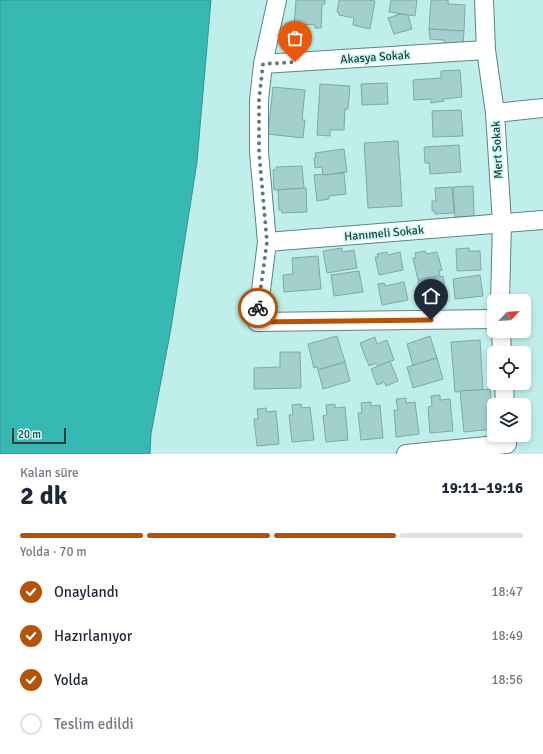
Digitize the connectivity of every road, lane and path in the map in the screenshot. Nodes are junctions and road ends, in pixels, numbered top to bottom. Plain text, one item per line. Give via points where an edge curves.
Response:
1 (277, 0) edge
2 (484, 0) edge
3 (486, 50) junction
4 (263, 64) junction
5 (543, 108) edge
6 (495, 113) junction
7 (543, 220) edge
8 (502, 223) junction
9 (267, 242) junction
10 (500, 294) edge
11 (487, 319) edge
12 (507, 444) edge
13 (406, 454) edge

1 - 4 street
2 - 3 street, Mert Sokak
3 - 4 street, Akasya Sokak
3 - 6 street, Mert Sokak
4 - 9 street via 259,100 259,152
5 - 6 street
6 - 8 street, Mert Sokak
7 - 8 street, Hanımeli Sokak
8 - 9 street, Hanımeli Sokak
8 - 10 street, Mert Sokak
9 - 11 street via 257,322
12 - 13 street

